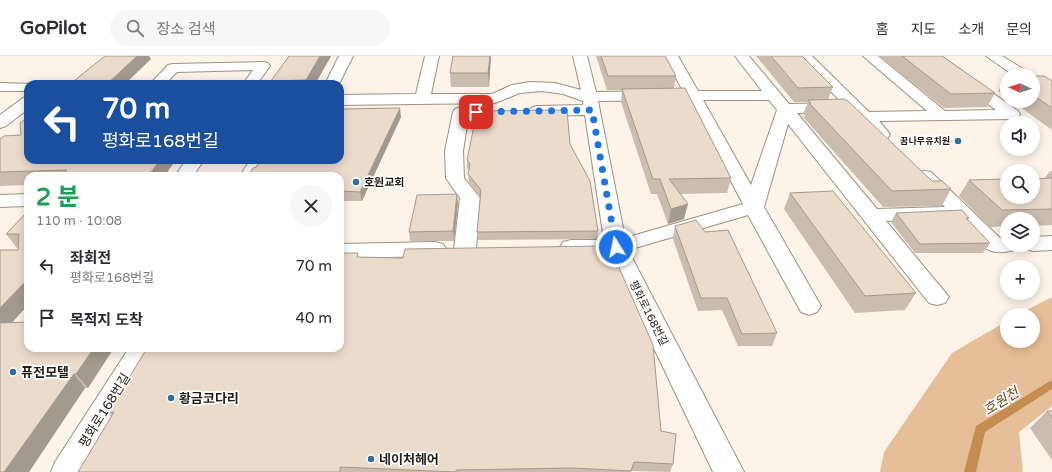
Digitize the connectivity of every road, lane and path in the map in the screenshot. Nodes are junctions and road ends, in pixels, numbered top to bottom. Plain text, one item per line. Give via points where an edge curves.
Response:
1 (346, 56) edge
2 (432, 56) edge
3 (580, 56) edge
4 (671, 56) edge
5 (742, 56) edge
6 (804, 56) edge
7 (870, 56) edge
8 (931, 56) edge
9 (993, 56) edge
10 (1012, 68) edge
11 (161, 80) edge
12 (253, 80) edge
13 (334, 80) edge
14 (0, 87) edge
15 (24, 87) edge
16 (773, 94) junction
17 (693, 96) junction
18 (422, 99) junction
19 (344, 100) edge
20 (590, 102) junction
21 (24, 104) edge
22 (785, 109) junction
23 (499, 111) edge
24 (522, 111) edge
25 (461, 112) junction
26 (860, 112) junction
27 (344, 114) edge
28 (941, 115) junction
29 (0, 124) edge
30 (893, 145) edge
31 (910, 162) edge
32 (24, 200) edge
33 (0, 201) edge
34 (754, 207) junction
35 (962, 212) junction
36 (871, 215) junction
37 (1052, 243) edge
38 (1040, 244) edge
39 (1000, 245) edge
40 (616, 247) junction
41 (552, 248) edge
42 (344, 251) edge
43 (937, 297) dead end
44 (809, 306) dead end
45 (141, 352) edge
46 (66, 472) edge
47 (729, 472) edge

1 - 13 street
2 - 18 street
3 - 20 street, 평화로168번길
4 - 17 street
5 - 16 street
6 - 26 street
7 - 28 street
8 - 28 street via 1012,114
9 - 10 street
11 - 12 street via 173,68 263,66
14 - 15 street
16 - 17 street
16 - 22 street
17 - 20 street
17 - 34 street
18 - 19 street
18 - 20 street via 495,98 517,88 546,87 567,90
20 - 24 street
20 - 40 street, 평화로168번길
21 - 29 street
22 - 26 street
22 - 34 street
22 - 36 street
23 - 25 street
25 - 27 street
25 - 42 street via 454,150 455,178 470,198 473,249
26 - 28 street
26 - 30 street
31 - 35 street
32 - 33 street
34 - 40 street
34 - 44 street
35 - 36 street
35 - 39 street via 995,245
36 - 43 street
37 - 38 street
40 - 41 street
40 - 47 street, 평화로168번길
45 - 46 street, 평화로168번길

